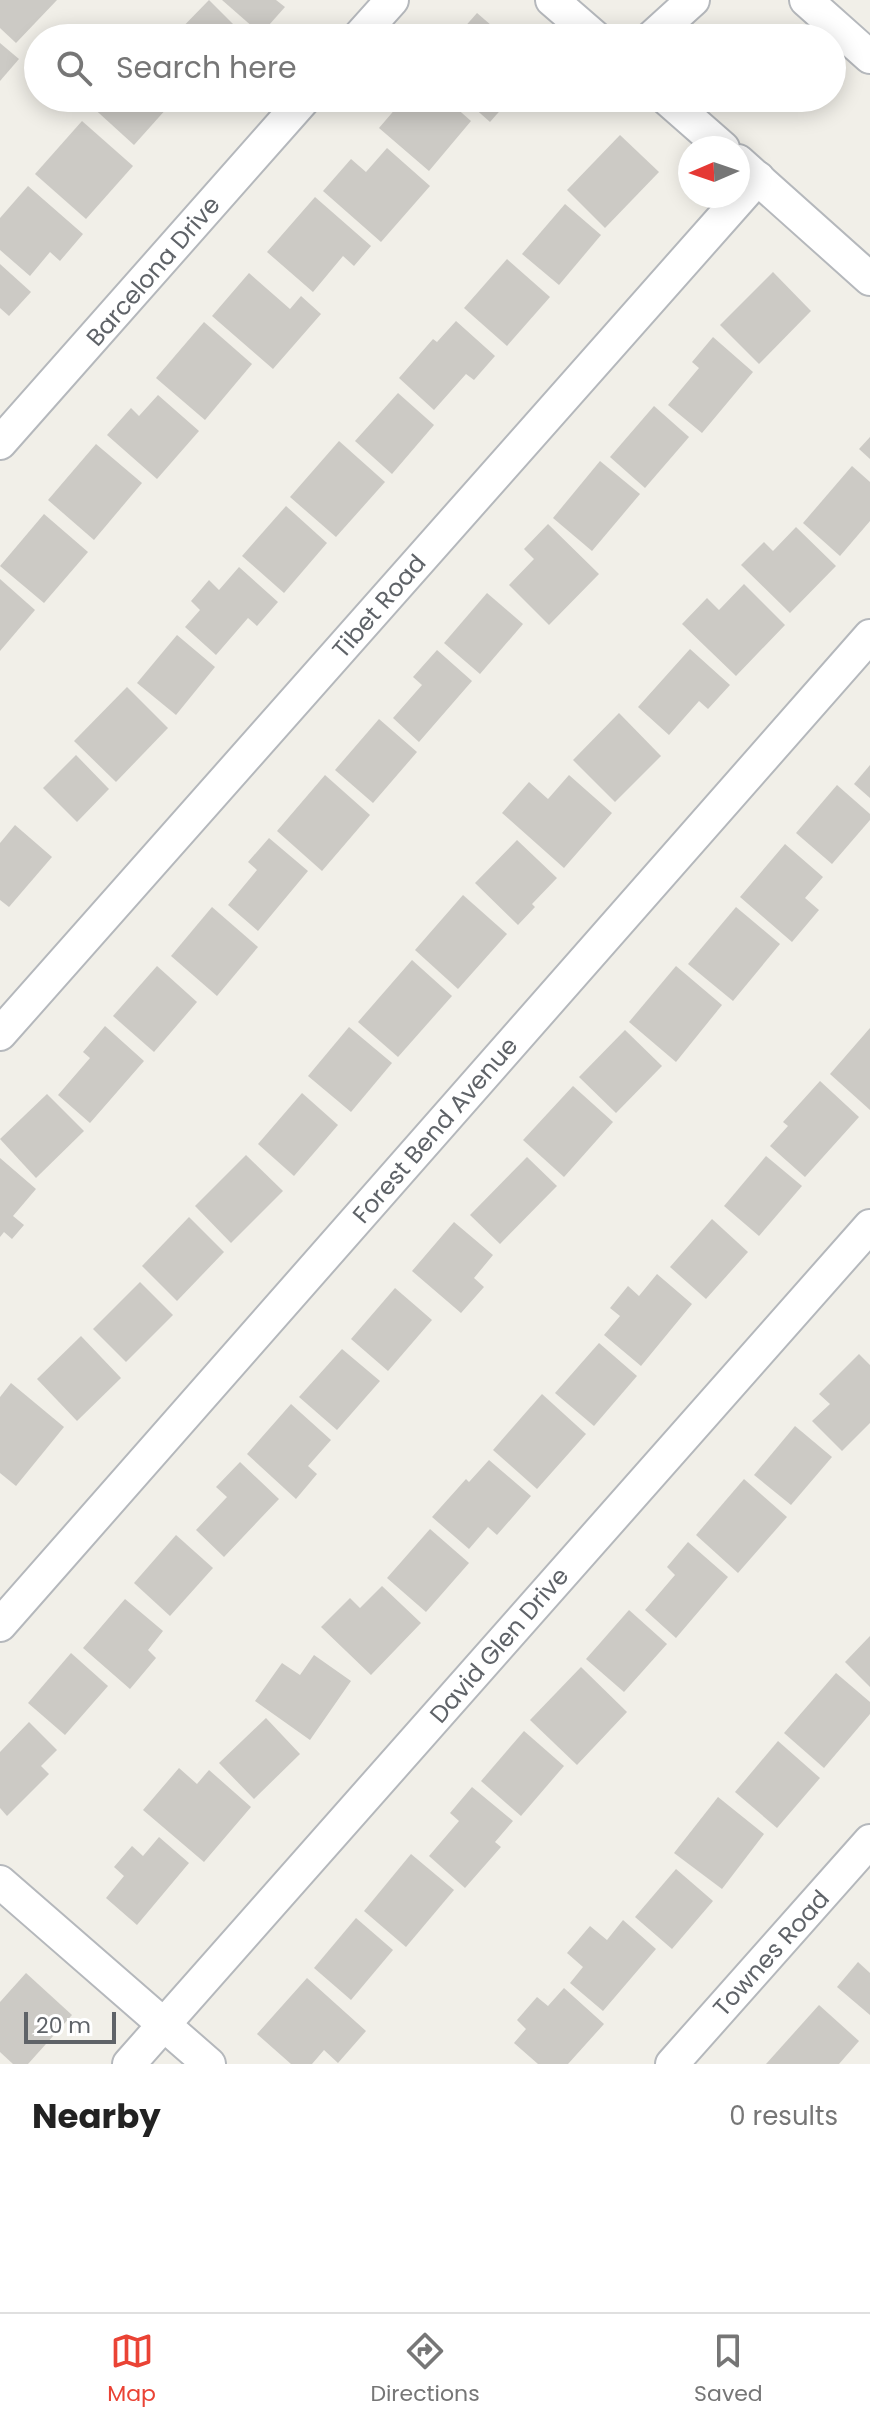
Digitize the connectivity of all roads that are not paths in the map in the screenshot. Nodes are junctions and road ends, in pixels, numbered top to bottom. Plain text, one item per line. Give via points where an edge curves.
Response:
1 (392, 0) edge
2 (552, 0) edge
3 (693, 0) edge
4 (806, 0) edge
5 (371, 24) edge
6 (580, 24) edge
7 (666, 24) edge
8 (833, 24) edge
9 (846, 36) edge
10 (870, 57) edge
11 (293, 112) edge
12 (682, 112) edge
13 (709, 136) edge
14 (750, 171) edge
15 (714, 208) edge
16 (870, 279) edge
17 (0, 443) edge
18 (870, 636) edge
19 (0, 1034) edge
20 (870, 1226) edge
21 (0, 1625) edge
22 (870, 1841) edge
23 (0, 1882) edge
24 (164, 2024) junction
25 (129, 2064) edge
26 (209, 2064) edge
27 (673, 2064) edge

1 - 5 street
2 - 6 street
3 - 7 street
4 - 8 street
9 - 10 street
11 - 17 street, Barcelona Drive
12 - 13 street
14 - 16 street
15 - 19 street, Tibet Road
18 - 21 street, Forest Bend Avenue
20 - 24 street, David Glen Drive
22 - 27 street, Townes Road
23 - 24 street
24 - 25 street, David Glen Drive
24 - 26 street

